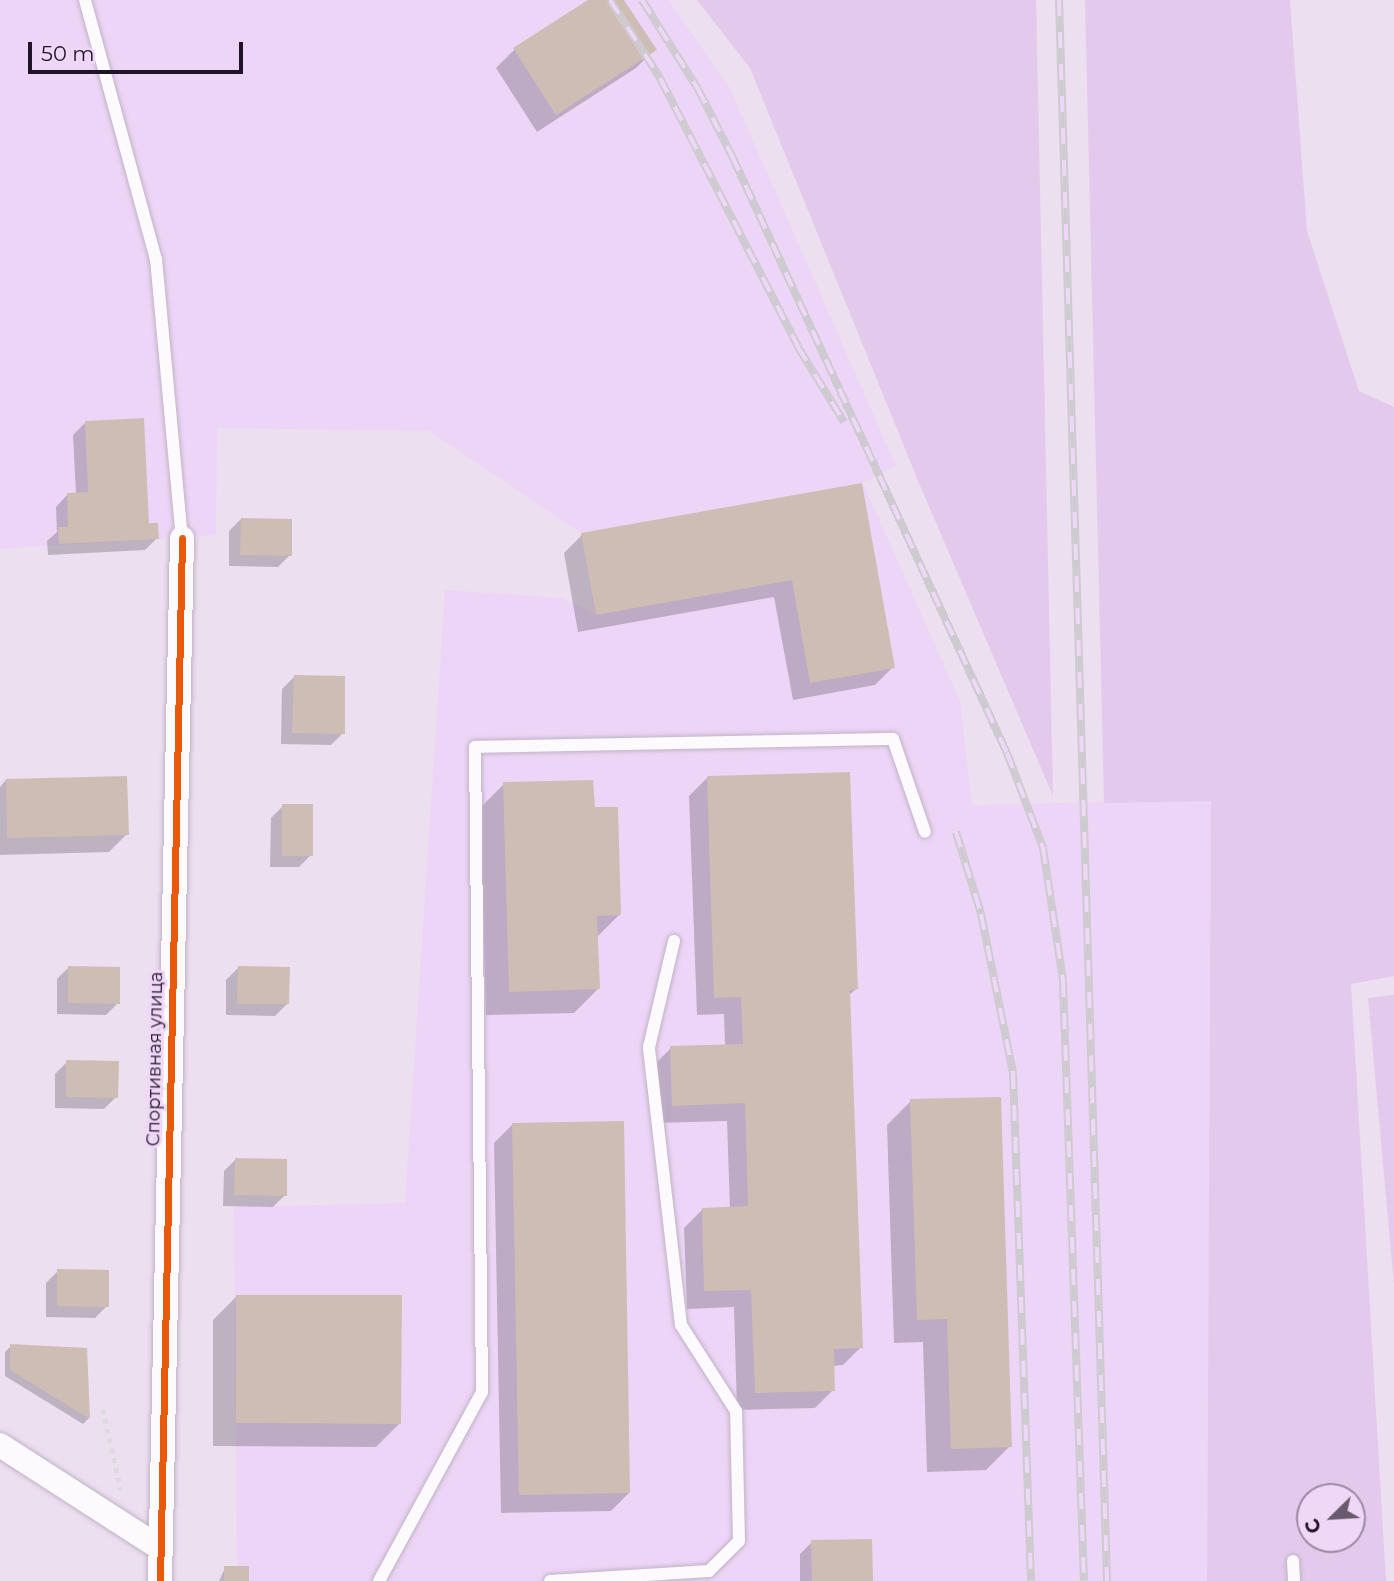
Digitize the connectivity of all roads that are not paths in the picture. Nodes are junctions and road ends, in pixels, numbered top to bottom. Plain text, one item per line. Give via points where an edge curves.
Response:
1 (85, 0) edge
2 (183, 538) joint
3 (925, 832) dead end
4 (674, 941) dead end
5 (0, 1446) edge
6 (160, 1548) junction
7 (1293, 1561) dead end
8 (160, 1581) edge
9 (379, 1581) edge
10 (550, 1581) edge
11 (1294, 1581) edge

1 - 2 lane via 156,259
2 - 6 street, Спортивная улица
3 - 9 lane via 893,739 475,747 482,1392
4 - 10 lane via 649,1047 681,1325 736,1412 739,1541 709,1571
5 - 6 street
6 - 8 street, Спортивная улица
7 - 11 lane

